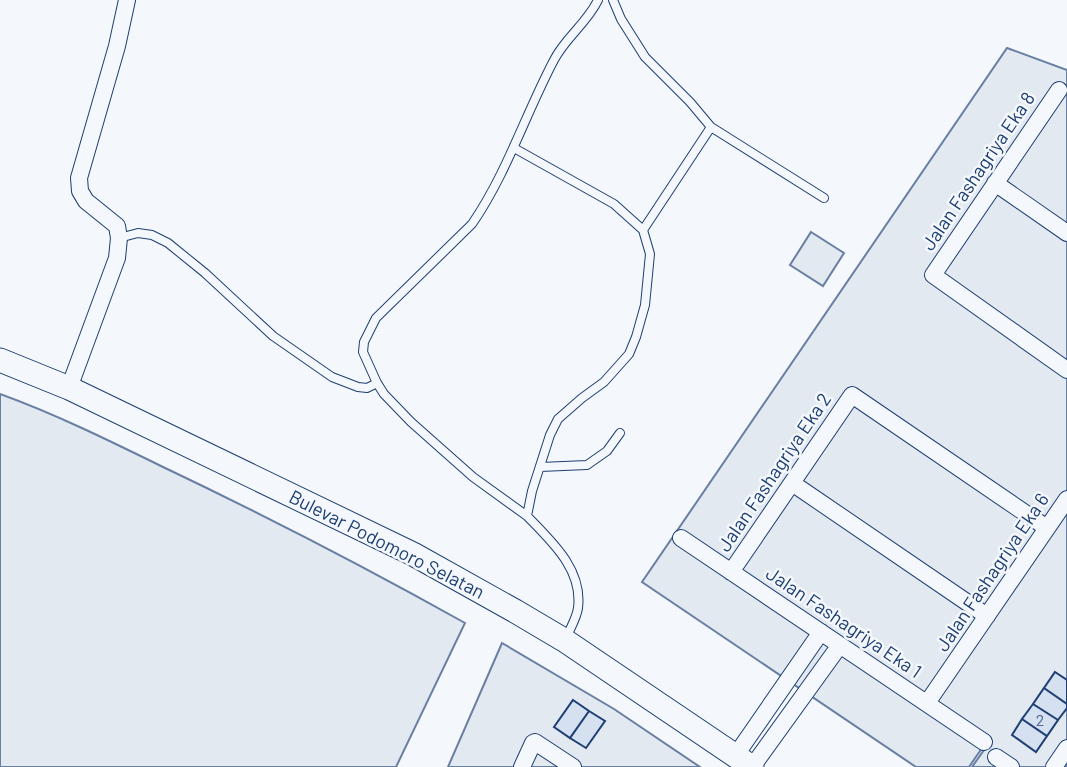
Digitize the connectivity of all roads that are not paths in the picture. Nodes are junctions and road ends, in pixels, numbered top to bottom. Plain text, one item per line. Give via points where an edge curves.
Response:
1 (127, 0) edge
2 (598, 0) edge
3 (613, 0) edge
4 (1059, 90) dead end
5 (711, 127) junction
6 (514, 148) junction
7 (995, 183) junction
8 (824, 198) dead end
9 (643, 230) junction
10 (1067, 233) edge
11 (119, 238) junction
12 (0, 360) edge
13 (1067, 370) edge
14 (377, 383) junction
15 (69, 388) junction
16 (620, 433) dead end
17 (540, 467) junction
18 (792, 483) junction
19 (1067, 499) edge
20 (527, 516) junction
21 (1047, 528) junction
22 (681, 538) dead end
23 (731, 572) junction
24 (987, 616) junction
25 (821, 632) junction
26 (564, 640) junction
27 (840, 645) junction
28 (927, 703) junction
29 (984, 741) dead end
30 (1067, 748) edge
31 (996, 757) dead end
32 (744, 761) edge
33 (522, 767) edge
34 (573, 767) edge
35 (1010, 767) edge
36 (1054, 767) edge

1 - 11 street via 79,178 79,191 117,226
2 - 6 lane via 555,57
3 - 5 lane via 645,57
4 - 7 street, Jalan Fashagriya Eka 8
5 - 8 lane
5 - 9 lane
6 - 9 lane via 614,204
6 - 14 lane via 497,186 472,224 376,318 363,352
7 - 10 street
7 - 13 street, Jalan Fashagriya Eka 8 via 933,275
9 - 17 lane via 650,254 648,281 629,355 558,419
11 - 14 lane via 138,233 168,243 273,336 332,377 358,387
11 - 15 street via 117,258
12 - 15 street, Bulevar Podomoro Selatan
14 - 20 lane via 411,422 473,477
15 - 26 street, Bulevar Podomoro Selatan via 413,554
16 - 17 lane via 587,465
17 - 20 lane
18 - 21 street, Jalan Fashagriya Eka 2 via 852,395
18 - 23 street, Jalan Fashagriya Eka 2
18 - 24 street
19 - 21 street, Jalan Fashagriya Eka 6
20 - 26 lane via 562,554 578,583 579,609
21 - 24 street, Jalan Fashagriya Eka 6
22 - 23 street, Jalan Fashagriya Eka 1
23 - 25 street, Jalan Fashagriya Eka 1
24 - 28 street, Jalan Fashagriya Eka 6
25 - 27 street, Jalan Fashagriya Eka 1
25 - 32 street
26 - 32 street, Bulevar Podomoro Selatan
27 - 28 street, Jalan Fashagriya Eka 1
27 - 32 street
28 - 29 street, Jalan Fashagriya Eka 1
30 - 36 street
31 - 35 street
33 - 34 street via 533,743

